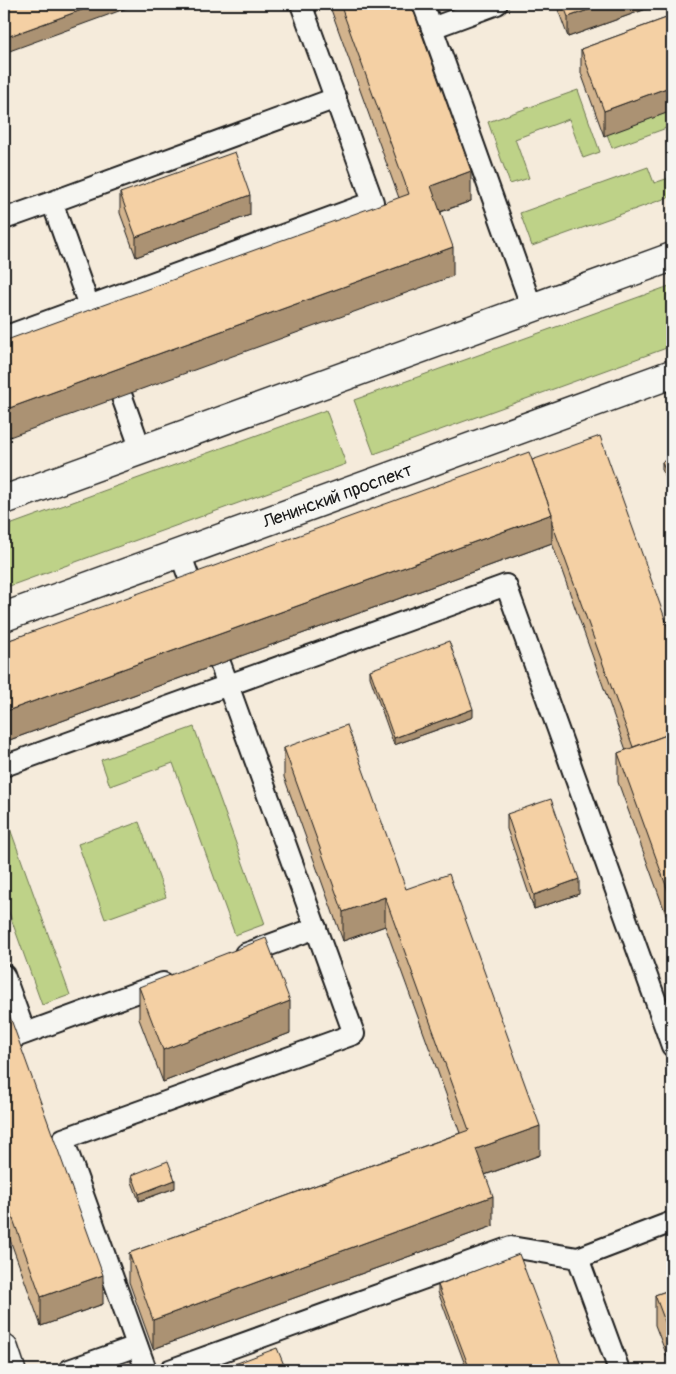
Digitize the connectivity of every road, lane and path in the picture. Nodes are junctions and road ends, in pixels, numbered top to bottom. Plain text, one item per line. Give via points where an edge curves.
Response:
1 (302, 4) edge
2 (423, 4) edge
3 (497, 4) edge
4 (432, 28) junction
5 (336, 98) junction
6 (52, 202) junction
7 (4, 219) edge
8 (672, 257) edge
9 (89, 306) junction
10 (532, 308) junction
11 (100, 335) edge
12 (4, 337) edge
13 (672, 374) edge
14 (122, 396) edge
15 (141, 450) junction
16 (4, 500) edge
17 (180, 552) junction
18 (198, 602) edge
19 (4, 617) edge
20 (220, 663) edge
21 (228, 685) junction
22 (4, 766) edge
23 (316, 928) junction
24 (231, 958) edge
25 (4, 975) edge
26 (184, 976) edge
27 (672, 1046) edge
28 (672, 1222) edge
29 (578, 1258) junction
30 (137, 1346) junction
31 (4, 1349) edge
32 (11, 1370) edge
33 (69, 1370) edge
34 (146, 1370) edge
35 (170, 1370) edge
36 (619, 1370) edge

1 - 5 lane
2 - 4 lane
3 - 4 lane
4 - 10 lane
5 - 6 lane
5 - 9 lane via 373,202
6 - 7 lane
6 - 9 lane
8 - 10 main road
9 - 11 lane
9 - 12 lane
10 - 15 main road
13 - 17 main road, Ленинский проспект
14 - 15 lane
15 - 16 main road
17 - 18 lane
17 - 19 main road, Ленинский проспект
20 - 21 lane
21 - 22 lane
21 - 23 lane
21 - 27 lane via 506,585
23 - 24 lane
23 - 30 lane via 354,1034 63,1139
25 - 26 lane via 16,1036
28 - 29 lane
29 - 35 lane via 511,1247
29 - 36 lane
30 - 33 lane
30 - 34 lane
31 - 32 main road

